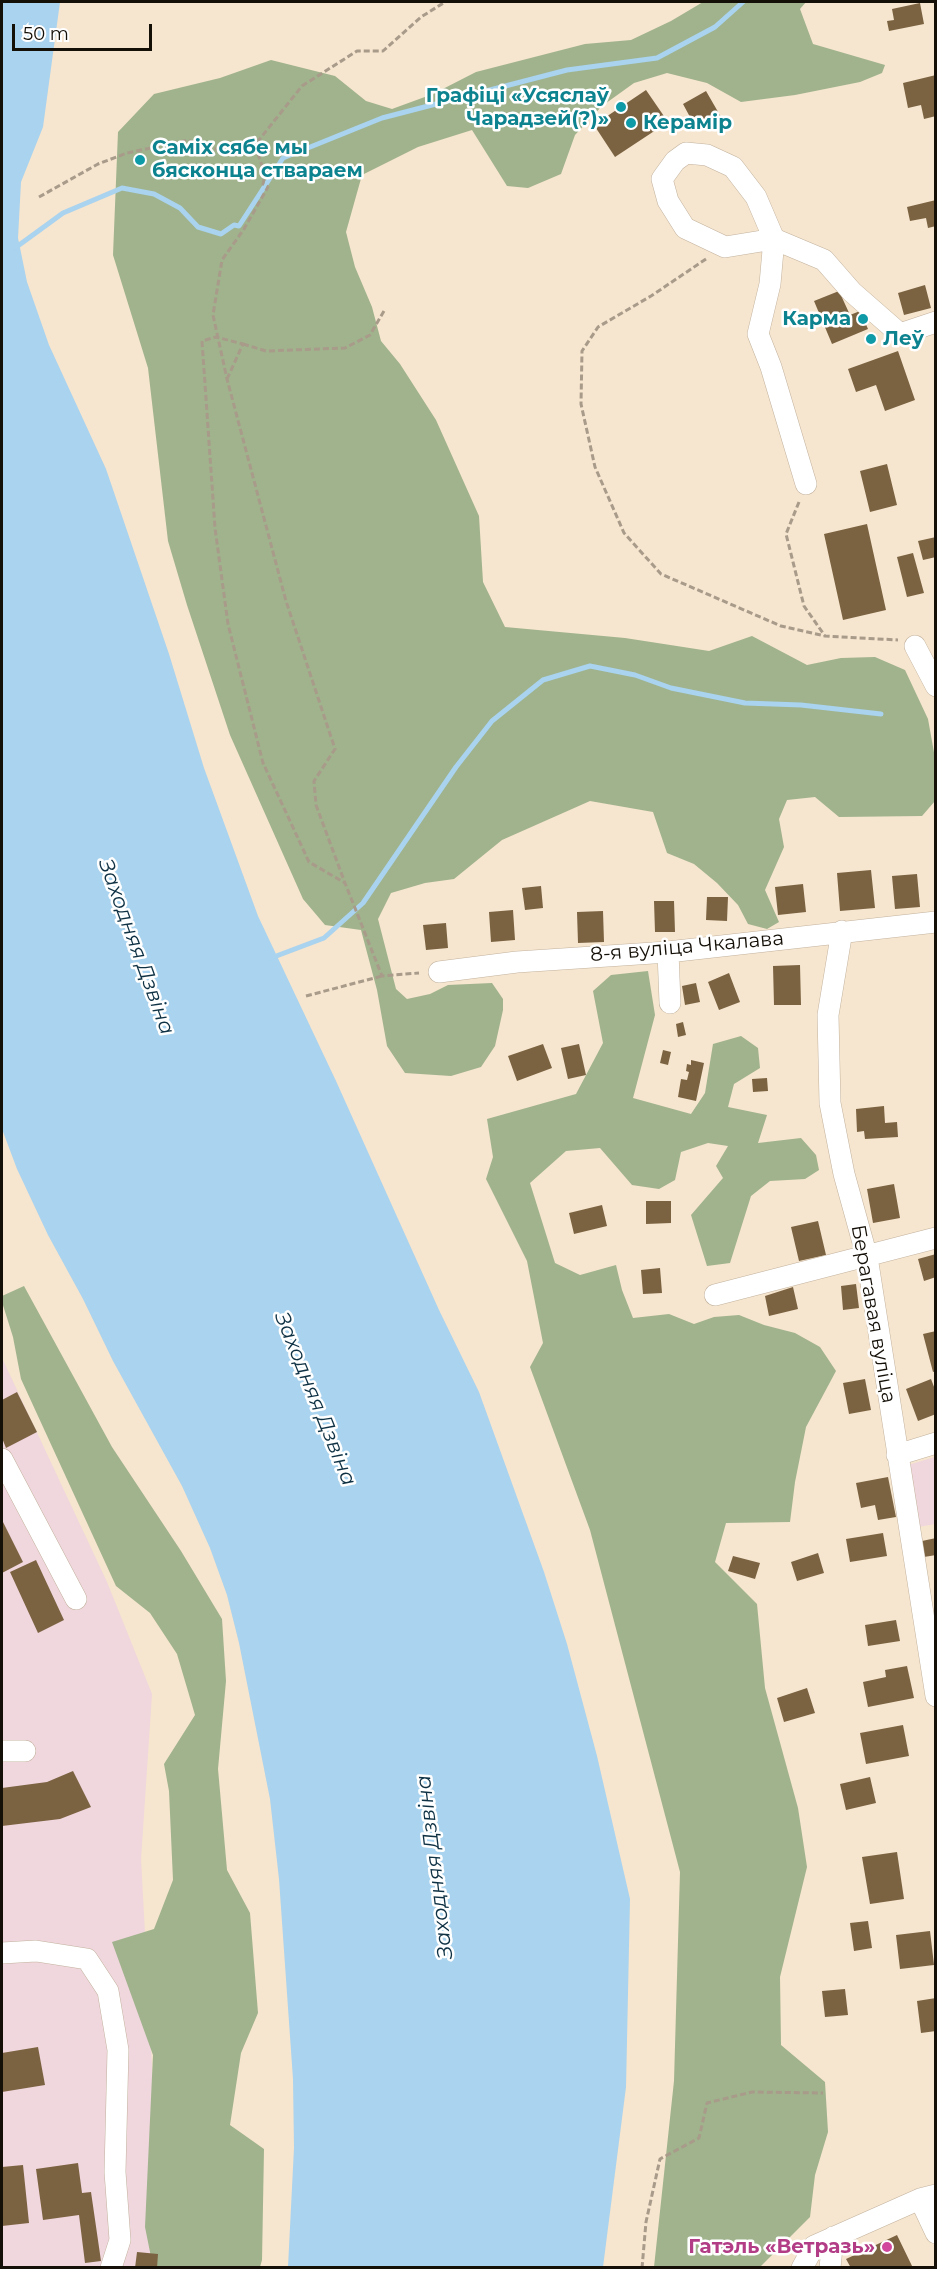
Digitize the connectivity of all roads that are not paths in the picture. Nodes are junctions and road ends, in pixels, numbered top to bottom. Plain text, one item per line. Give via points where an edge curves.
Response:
1 (774, 239) junction
2 (936, 322) edge
3 (806, 484) road end
4 (915, 646) road end
5 (936, 686) edge
6 (936, 922) edge
7 (842, 932) junction
8 (668, 952) junction
9 (439, 972) road end
10 (670, 1004) dead end
11 (936, 1238) edge
12 (867, 1257) junction
13 (715, 1295) dead end
14 (936, 1443) edge
15 (897, 1455) junction
16 (2, 1459) edge
17 (76, 1599) dead end
18 (933, 1659) edge
19 (936, 1696) edge
20 (2, 1751) edge
21 (25, 1751) dead end
22 (2, 1953) edge
23 (928, 2197) edge
24 (936, 2233) edge
25 (833, 2237) junction
26 (111, 2268) edge
27 (802, 2268) edge
28 (830, 2268) edge

1 - 1 street via 725,247 685,228 668,201 662,178 686,153 707,155 733,166 756,197
1 - 2 street via 824,260 852,292 900,334
1 - 3 street via 770,284 758,334
4 - 5 street
6 - 7 street, 8-я вуліца Чкалава
7 - 8 street, 8-я вуліца Чкалава
7 - 12 street, Берагавая вуліца via 828,1016 830,1103
8 - 9 street, 8-я вуліца Чкалава via 517,962
8 - 10 street
11 - 12 street
12 - 13 street
12 - 15 street, Берагавая вуліца
14 - 15 street
15 - 18 street, Берагавая вуліца
16 - 17 street
18 - 19 street, Берагавая вуліца
20 - 21 street
22 - 26 street via 36,1951 87,1959 108,1991 118,2050 115,2172 120,2240
23 - 24 street
23 - 25 street
25 - 27 street via 814,2246
25 - 28 street

